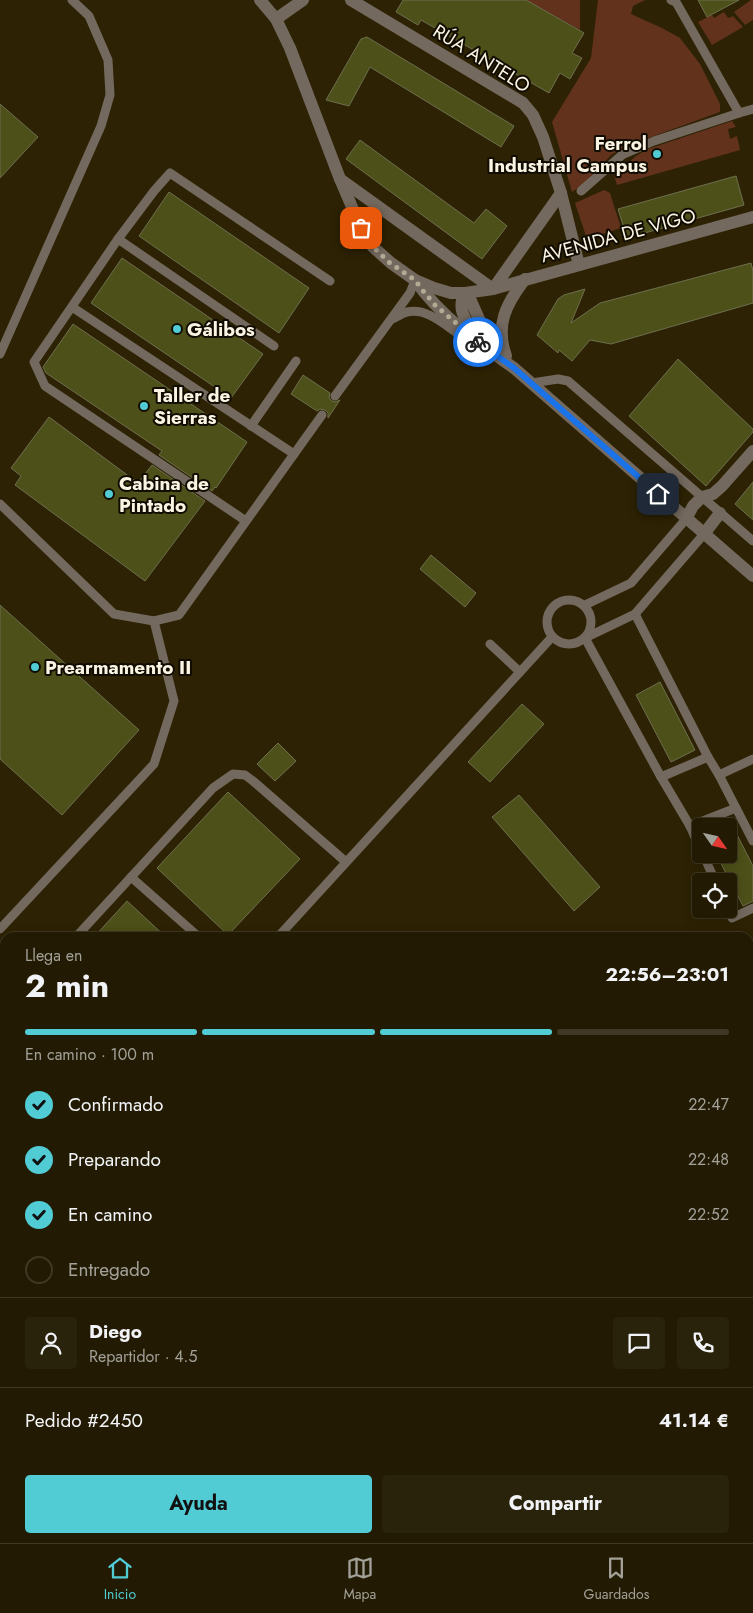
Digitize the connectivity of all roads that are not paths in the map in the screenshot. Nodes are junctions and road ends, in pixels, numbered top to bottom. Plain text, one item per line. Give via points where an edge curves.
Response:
1 (72, 0) edge
2 (260, 0) edge
3 (303, 0) edge
4 (351, 0) edge
5 (671, 0) edge
6 (276, 19) junction
7 (753, 109) edge
8 (740, 113) junction
9 (340, 179) junction
10 (581, 191) dead end
11 (561, 193) junction
12 (753, 217) edge
13 (118, 240) junction
14 (579, 265) junction
15 (525, 279) junction
16 (415, 280) junction
17 (330, 282) dead end
18 (492, 288) junction
19 (465, 293) junction
20 (72, 307) junction
21 (390, 320) junction
22 (474, 339) junction
23 (274, 346) dead end
24 (488, 350) junction
25 (0, 354) edge
26 (296, 361) dead end
27 (511, 364) junction
28 (532, 383) junction
29 (335, 396) dead end
30 (322, 414) dead end
31 (251, 426) junction
32 (753, 451) edge
33 (294, 454) junction
34 (702, 497) junction
35 (0, 504) edge
36 (720, 513) junction
37 (686, 519) junction
38 (246, 521) junction
39 (704, 534) junction
40 (753, 541) edge
41 (753, 576) edge
42 (585, 605) junction
43 (635, 614) junction
44 (154, 621) junction
45 (552, 637) junction
46 (585, 638) junction
47 (490, 644) dead end
48 (520, 672) junction
49 (708, 757) junction
50 (753, 759) edge
51 (719, 775) junction
52 (660, 777) junction
53 (736, 808) junction
54 (690, 826) junction
55 (692, 830) edge
56 (753, 841) edge
57 (346, 862) junction
58 (132, 877) junction
59 (753, 908) edge
60 (737, 916) edge
61 (0, 928) edge
62 (81, 932) edge
63 (193, 932) edge
64 (282, 932) edge

1 - 25 lane via 89,16 108,60 110,95 101,126
2 - 6 street
3 - 6 street
4 - 11 street, RÚA ANTELO via 523,103 544,137
5 - 8 lane via 676,2
6 - 9 street
7 - 8 lane
8 - 10 lane via 654,141 622,156
9 - 16 street via 361,228 373,247
9 - 18 street
11 - 14 street, RÚA ANTELO
11 - 18 street, AVENIDA DE VIGO
12 - 14 street, AVENIDA DE VIGO
13 - 17 lane via 170,173
13 - 20 lane
13 - 23 lane
14 - 15 street, AVENIDA DE VIGO
15 - 18 street, AVENIDA DE VIGO
15 - 27 street via 502,317 504,351
16 - 19 street, AVENIDA DE VIGO via 451,293
16 - 21 lane via 410,293
16 - 22 street via 435,305
18 - 19 street, AVENIDA DE VIGO
19 - 22 street via 462,316
19 - 27 street via 483,328
20 - 31 lane
20 - 38 lane via 34,362 45,386
21 - 24 lane via 407,312 422,312
21 - 29 lane
22 - 24 street
24 - 27 street
26 - 31 lane
27 - 28 street
28 - 34 lane via 558,379 568,381
28 - 37 street
30 - 33 lane
31 - 33 lane
32 - 34 street via 722,486 713,494
33 - 38 lane
34 - 36 lane
34 - 37 street
35 - 44 lane via 114,614
36 - 39 street
36 - 40 lane
37 - 39 street
37 - 42 lane via 631,583
38 - 44 lane via 179,615
39 - 41 street
39 - 43 lane
42 - 45 lane via 566,599 553,606 547,625
42 - 46 lane via 590,612 591,626
43 - 46 lane
43 - 49 lane
44 - 61 lane via 174,701 154,764
45 - 46 lane via 566,644
45 - 48 lane
46 - 52 lane
47 - 48 lane
48 - 57 lane
49 - 51 lane
49 - 52 lane
50 - 51 lane
51 - 53 lane
52 - 54 lane
53 - 54 lane
53 - 56 lane
54 - 55 lane
57 - 58 lane via 254,780 233,774 213,788
57 - 64 lane
58 - 62 lane
58 - 63 lane
59 - 60 lane

